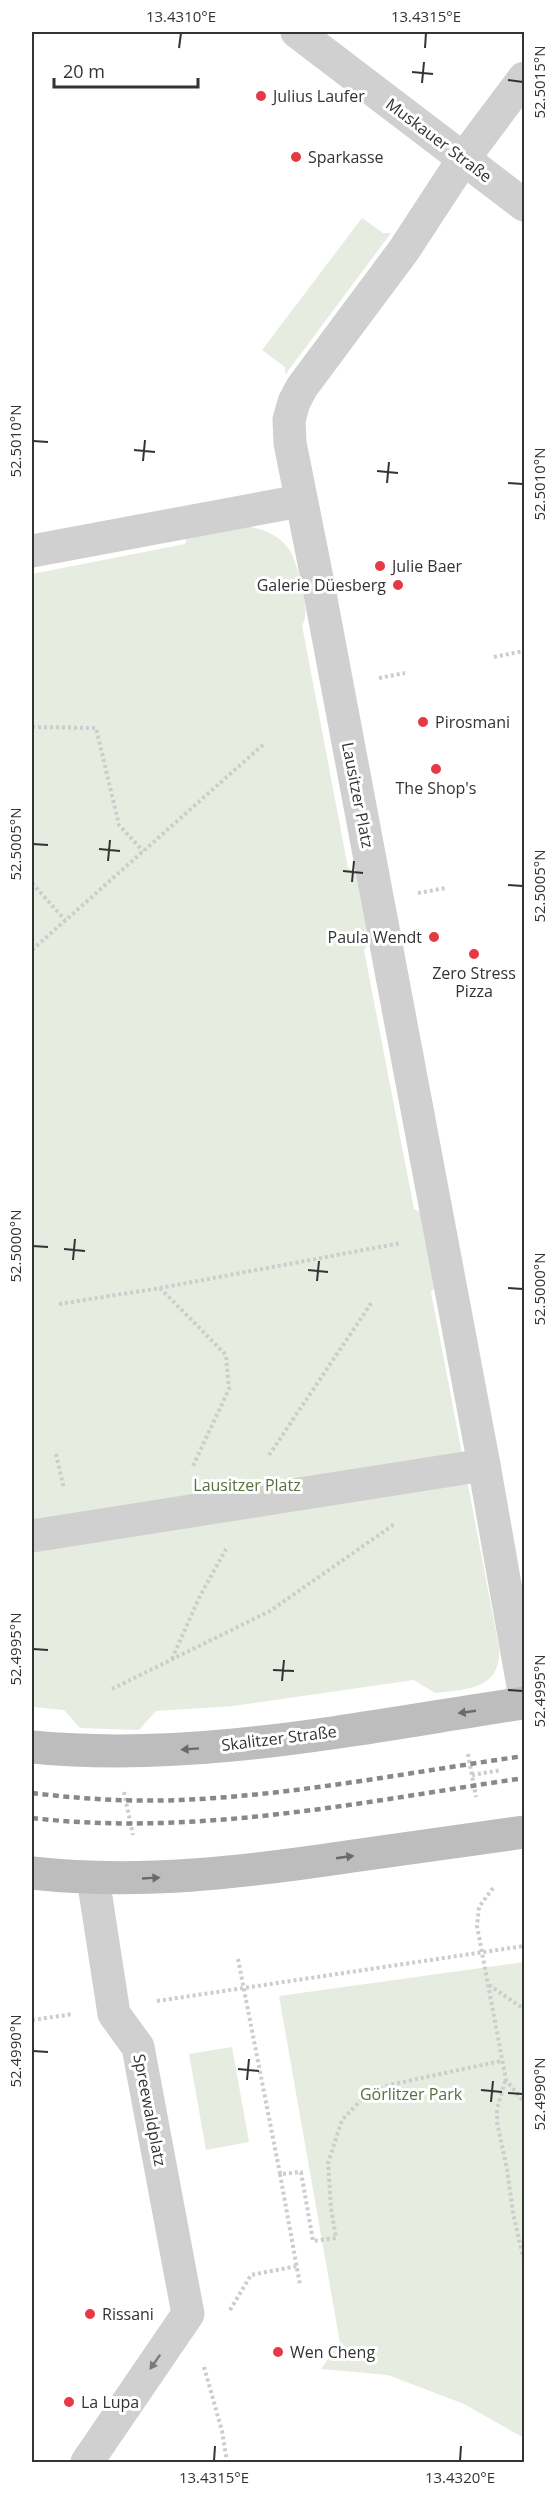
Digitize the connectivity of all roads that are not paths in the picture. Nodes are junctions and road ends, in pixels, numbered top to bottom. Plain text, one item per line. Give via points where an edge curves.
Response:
1 (297, 32) edge
2 (525, 78) edge
3 (464, 158) junction
4 (525, 205) edge
5 (300, 501) junction
6 (32, 551) edge
7 (484, 1465) junction
8 (32, 1536) edge
9 (525, 1692) edge
10 (525, 1703) edge
11 (32, 1748) edge
12 (525, 1832) edge
13 (32, 1873) edge
14 (93, 1878) junction
15 (87, 2463) edge

1 - 3 street, Muskauer Straße
2 - 3 street, Lausitzer Platz
3 - 4 street, Muskauer Straße
3 - 5 street, Lausitzer Platz via 404,250 294,402 289,420 290,443
5 - 6 street
5 - 7 street, Lausitzer Platz
7 - 8 street
7 - 9 street, Lausitzer Platz
10 -> 11 main road, Skalitzer Straße via 204,1748 117,1752
14 -> 12 main road via 141,1879 228,1872
13 - 14 main road
14 -> 15 street, Spreewaldplatz via 114,2014 138,2047 188,2314

